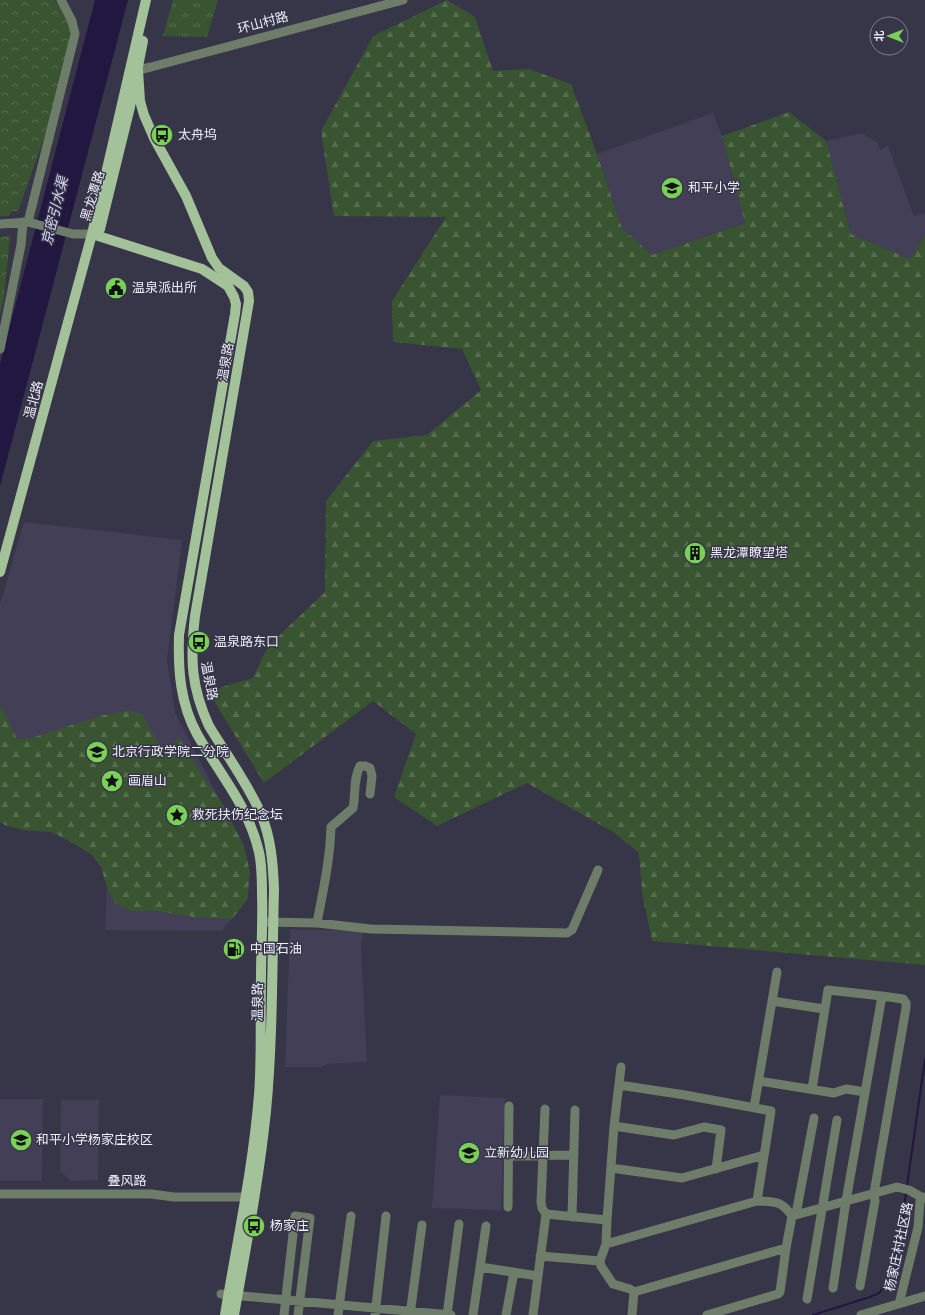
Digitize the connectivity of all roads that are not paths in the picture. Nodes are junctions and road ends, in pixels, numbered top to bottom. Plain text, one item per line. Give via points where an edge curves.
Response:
1 (61, 0) edge
2 (146, 0) edge
3 (152, 0) edge
4 (403, 0) edge
5 (134, 69) junction
6 (25, 222) junction
7 (0, 224) edge
8 (92, 234) junction
9 (235, 314) junction
10 (247, 315) junction
11 (0, 349) edge
12 (0, 572) edge
13 (370, 794) dead end
14 (598, 870) dead end
15 (268, 922) junction
16 (317, 924) junction
17 (777, 972) dead end
18 (882, 996) junction
19 (772, 1001) junction
20 (824, 1009) junction
21 (621, 1067) dead end
22 (759, 1081) junction
23 (619, 1085) junction
24 (812, 1089) junction
25 (865, 1092) junction
26 (509, 1106) dead end
27 (754, 1107) junction
28 (545, 1109) dead end
29 (575, 1110) dead end
30 (814, 1118) dead end
31 (837, 1120) dead end
32 (614, 1126) junction
33 (764, 1154) junction
34 (574, 1155) junction
35 (508, 1156) junction
36 (543, 1156) junction
37 (611, 1168) junction
38 (716, 1169) junction
39 (874, 1193) junction
40 (0, 1194) edge
41 (249, 1197) junction
42 (924, 1198) edge
43 (757, 1200) junction
44 (846, 1201) junction
45 (508, 1206) dead end
46 (821, 1208) junction
47 (546, 1214) junction
48 (794, 1215) junction
49 (350, 1216) dead end
50 (386, 1216) dead end
51 (572, 1216) junction
52 (607, 1220) junction
53 (459, 1224) dead end
54 (422, 1225) dead end
55 (486, 1226) dead end
56 (606, 1244) junction
57 (786, 1248) junction
58 (540, 1256) junction
59 (600, 1261) junction
60 (480, 1267) junction
61 (514, 1272) junction
62 (538, 1276) junction
63 (860, 1286) dead end
64 (833, 1288) dead end
65 (634, 1292) junction
66 (229, 1295) junction
67 (925, 1296) edge
68 (807, 1299) dead end
69 (286, 1300) junction
70 (300, 1301) junction
71 (899, 1304) junction
72 (339, 1305) junction
73 (375, 1312) edge
74 (410, 1313) edge
75 (225, 1315) edge
76 (234, 1315) edge
77 (284, 1315) edge
78 (298, 1315) edge
79 (338, 1315) edge
80 (447, 1315) edge
81 (451, 1315) edge
82 (473, 1315) edge
83 (506, 1315) edge
84 (533, 1315) edge
85 (632, 1315) edge
86 (706, 1315) edge
87 (861, 1315) edge

1 - 6 street via 72,21 74,34
2 - 5 main road, 黑龙潭路
3 - 5 main road, 黑龙潭路
4 - 5 street, 环山村路
5 - 8 main road, 黑龙潭路 via 130,107 100,229
5 - 10 main road, 温泉路 via 144,115 154,138 186,196 212,258 219,268 244,286 248,292
6 - 7 street
6 - 8 street via 73,234
6 - 11 street
8 - 9 main road, 温泉路 via 202,269 228,286 236,304
8 - 12 main road, 温北路
9 - 10 main road via 239,307 243,306 247,308
9 - 15 main road, 温泉路 via 179,635 179,672 183,698 197,733 234,792 252,830 259,854
10 - 15 main road, 温泉路 via 195,616 192,658 195,688 204,715 261,814 269,841 273,864
13 - 16 street via 370,768 360,766 355,778 353,808 331,827
14 - 16 street via 572,930 567,933 371,929
15 - 16 street
15 - 41 main road, 温泉路 via 260,1004 260,1083
17 - 19 street
18 - 20 street via 828,990
18 - 25 street
18 - 39 street via 903,999 906,1008
19 - 20 street
19 - 22 street
20 - 24 street
21 - 23 street
22 - 24 street
22 - 27 street
23 - 27 street
23 - 32 street
24 - 25 street via 834,1093 846,1089
25 - 44 street
26 - 35 street
27 - 33 street via 770,1111
28 - 36 street
29 - 34 street
30 - 48 street
31 - 46 street
32 - 37 street
32 - 38 street via 674,1135 704,1127 721,1130
33 - 38 street
33 - 43 street
34 - 36 street
34 - 51 street
35 - 36 street
35 - 45 street
36 - 47 street via 541,1202
37 - 38 street via 682,1178
37 - 52 street
39 - 42 street via 897,1187
39 - 44 street
39 - 63 street via 875,1201
40 - 41 street, 叠风路
41 - 66 main road, 温泉路
42 - 71 street, 杨家庄村社区路 via 920,1201 918,1227
43 - 48 street via 779,1203
43 - 56 street
44 - 46 street
44 - 64 street
46 - 48 street
46 - 68 street
47 - 51 street
47 - 58 street
48 - 57 street
49 - 72 street
50 - 73 street
51 - 52 street
52 - 56 street
53 - 80 street
54 - 74 street
55 - 60 street
56 - 59 street
57 - 65 street
57 - 86 street via 778,1294
58 - 59 street
58 - 62 street
59 - 65 street via 600,1266 613,1284
60 - 61 street
60 - 82 street
61 - 62 street
61 - 83 street
62 - 84 street
65 - 85 street
66 - 69 street
66 - 75 main road, 温泉路
66 - 76 main road, 温泉路
67 - 71 street
69 - 70 street
69 - 70 street via 295,1216 310,1218
69 - 77 street
70 - 72 street
70 - 78 street
71 - 87 street
72 - 73 street
72 - 79 street
73 - 74 street
74 - 80 street
80 - 81 street

